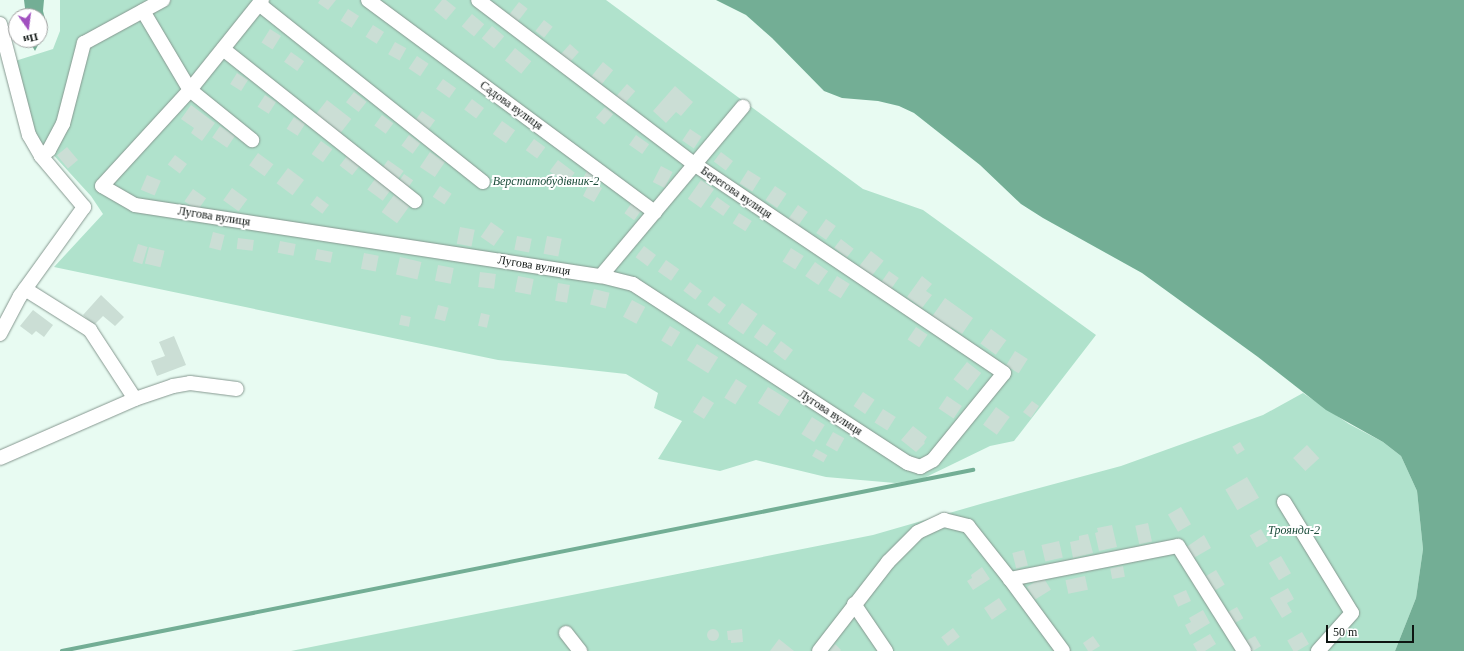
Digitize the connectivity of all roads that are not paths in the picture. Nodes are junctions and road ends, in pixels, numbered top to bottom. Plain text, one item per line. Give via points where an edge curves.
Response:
1 (163, 0) edge
2 (368, 0) edge
3 (478, 0) edge
4 (261, 2) edge
5 (143, 11) junction
6 (0, 24) edge
7 (223, 49) junction
8 (190, 90) junction
9 (743, 107) dead end
10 (252, 140) dead end
11 (41, 156) junction
12 (694, 164) junction
13 (484, 182) dead end
14 (415, 201) dead end
15 (655, 212) junction
16 (601, 276) junction
17 (25, 289) junction
18 (0, 334) edge
19 (237, 389) dead end
20 (135, 399) junction
21 (0, 458) edge
22 (920, 467) joint
23 (1284, 502) dead end
24 (1010, 579) junction
25 (854, 604) junction
26 (566, 633) dead end
27 (580, 651) edge
28 (819, 651) edge
29 (886, 651) edge
30 (1063, 651) edge
31 (1244, 651) edge
32 (1318, 651) edge

1 - 5 street
2 - 15 street, Садова вулиця
3 - 12 street, Берегова вулиця
4 - 7 street
4 - 13 street
5 - 8 street
5 - 11 street via 84,43 63,124 49,150
6 - 11 street via 29,135
7 - 8 street
7 - 14 street
8 - 10 street
8 - 16 street, Лугова вулиця via 102,186 135,205
9 - 12 street
11 - 17 street via 84,207
12 - 15 street
12 - 22 street, Берегова вулиця via 1004,372 934,460
15 - 16 street
16 - 22 street, Лугова вулиця via 633,284 908,464
17 - 18 street
17 - 20 street via 90,330
19 - 20 street via 190,383
20 - 21 street
23 - 32 street via 1352,613
24 - 25 street via 968,526 944,520 918,532 888,562
24 - 30 street
24 - 31 street via 1178,546
25 - 28 street
25 - 29 street
26 - 27 street

